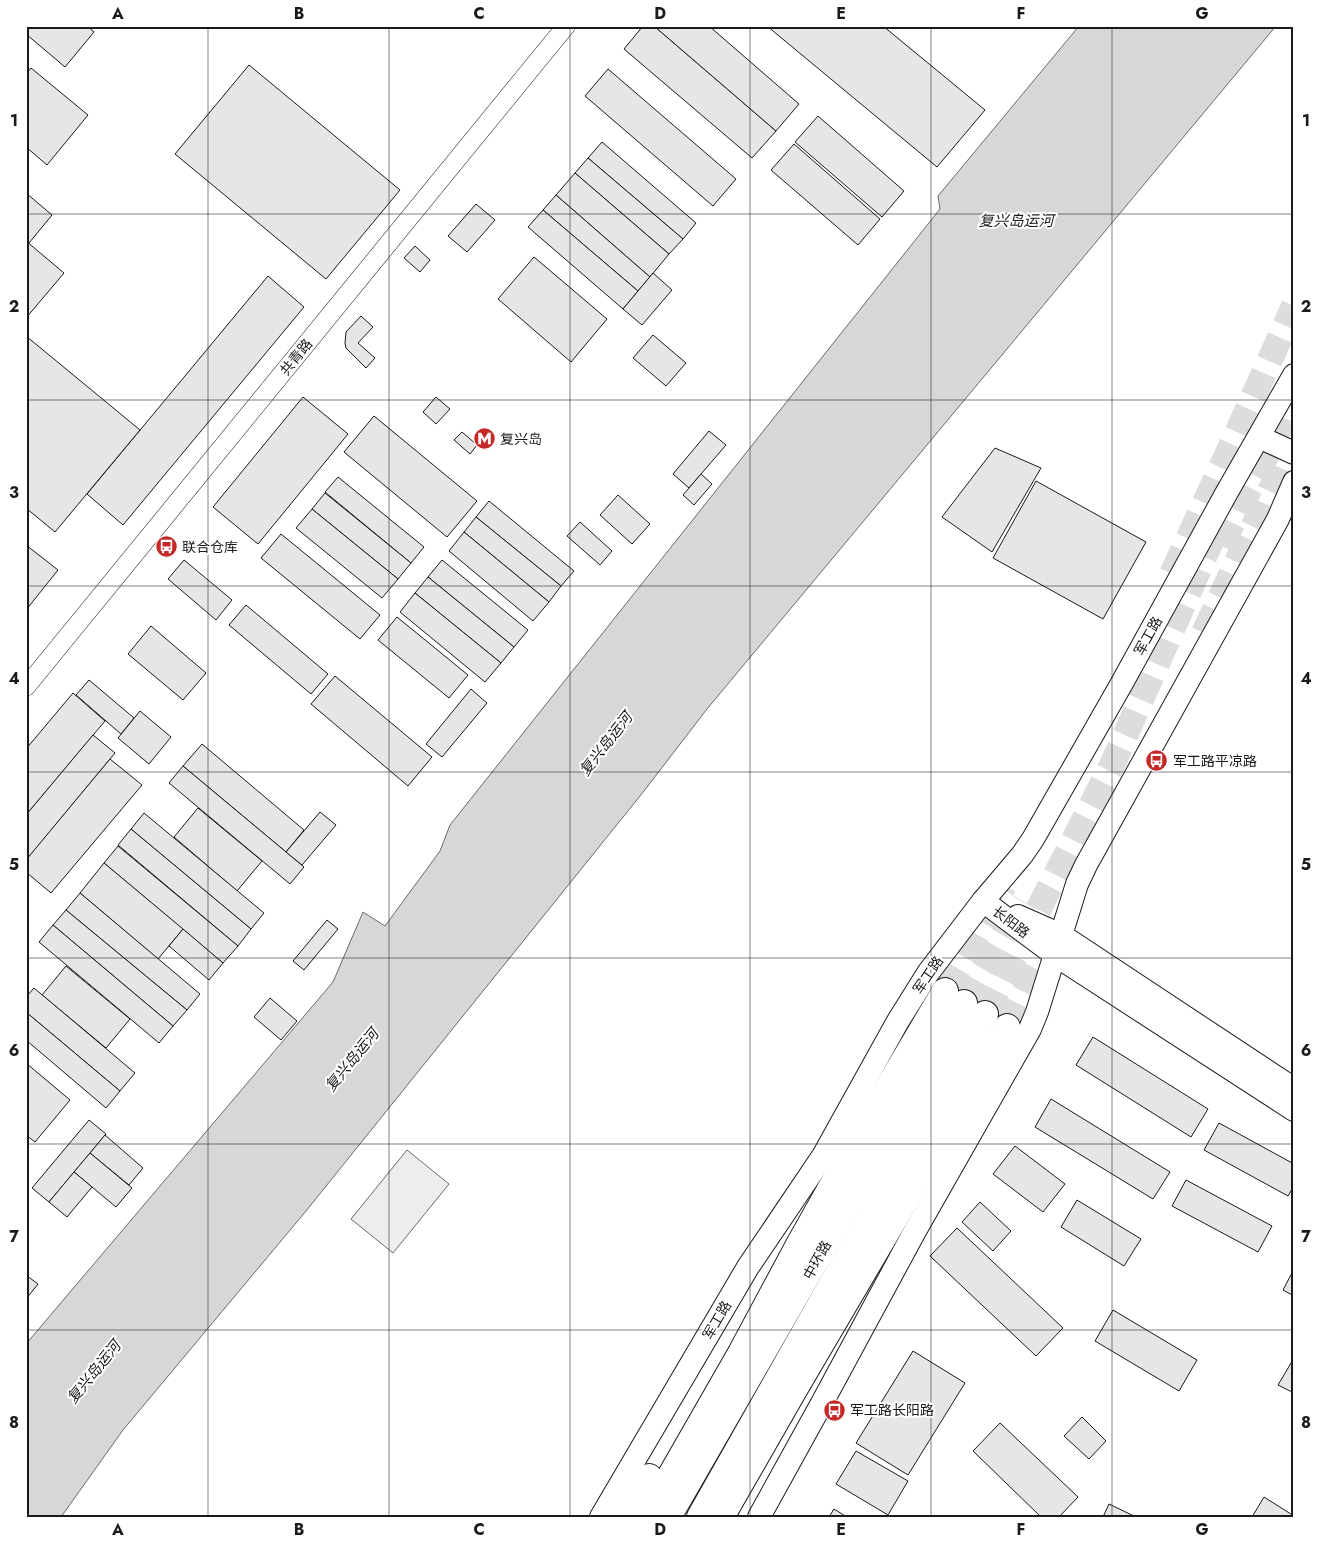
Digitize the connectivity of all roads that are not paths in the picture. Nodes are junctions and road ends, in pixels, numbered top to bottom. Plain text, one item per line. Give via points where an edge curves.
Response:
1 (566, 26) edge
2 (1294, 375) edge
3 (1259, 437) junction
4 (1294, 453) edge
5 (1294, 482) edge
6 (26, 688) edge
7 (983, 901) junction
8 (1058, 945) junction
9 (975, 1009) junction
10 (1294, 1089) edge
11 (1294, 1110) edge
12 (800, 1243) junction
13 (795, 1388) junction
14 (601, 1517) edge
15 (625, 1517) edge
16 (646, 1517) edge
17 (668, 1517) edge
18 (700, 1517) edge
19 (721, 1517) edge
20 (732, 1517) edge
21 (759, 1517) edge

1 - 6 street, 共青路
2 - 3 main road, 军工路
3 - 4 main road
3 - 7 main road, 军工路 via 1033,840
5 - 8 main road via 1278,519 1086,865
7 - 8 main road, 长阳路
7 - 14 main road, 军工路 via 914,995 823,1156 748,1267
8 - 10 main road, 长阳路
8 - 11 main road, 长阳路
8 - 21 main road via 1030,1030 915,1230
9 - 12 highway via 876,1108
9 - 13 highway
9 - 17 highway, 中环路 via 897,1118
9 - 18 highway, 中环路
12 - 15 highway via 730,1344
12 - 16 highway
13 - 19 highway
13 - 20 highway

